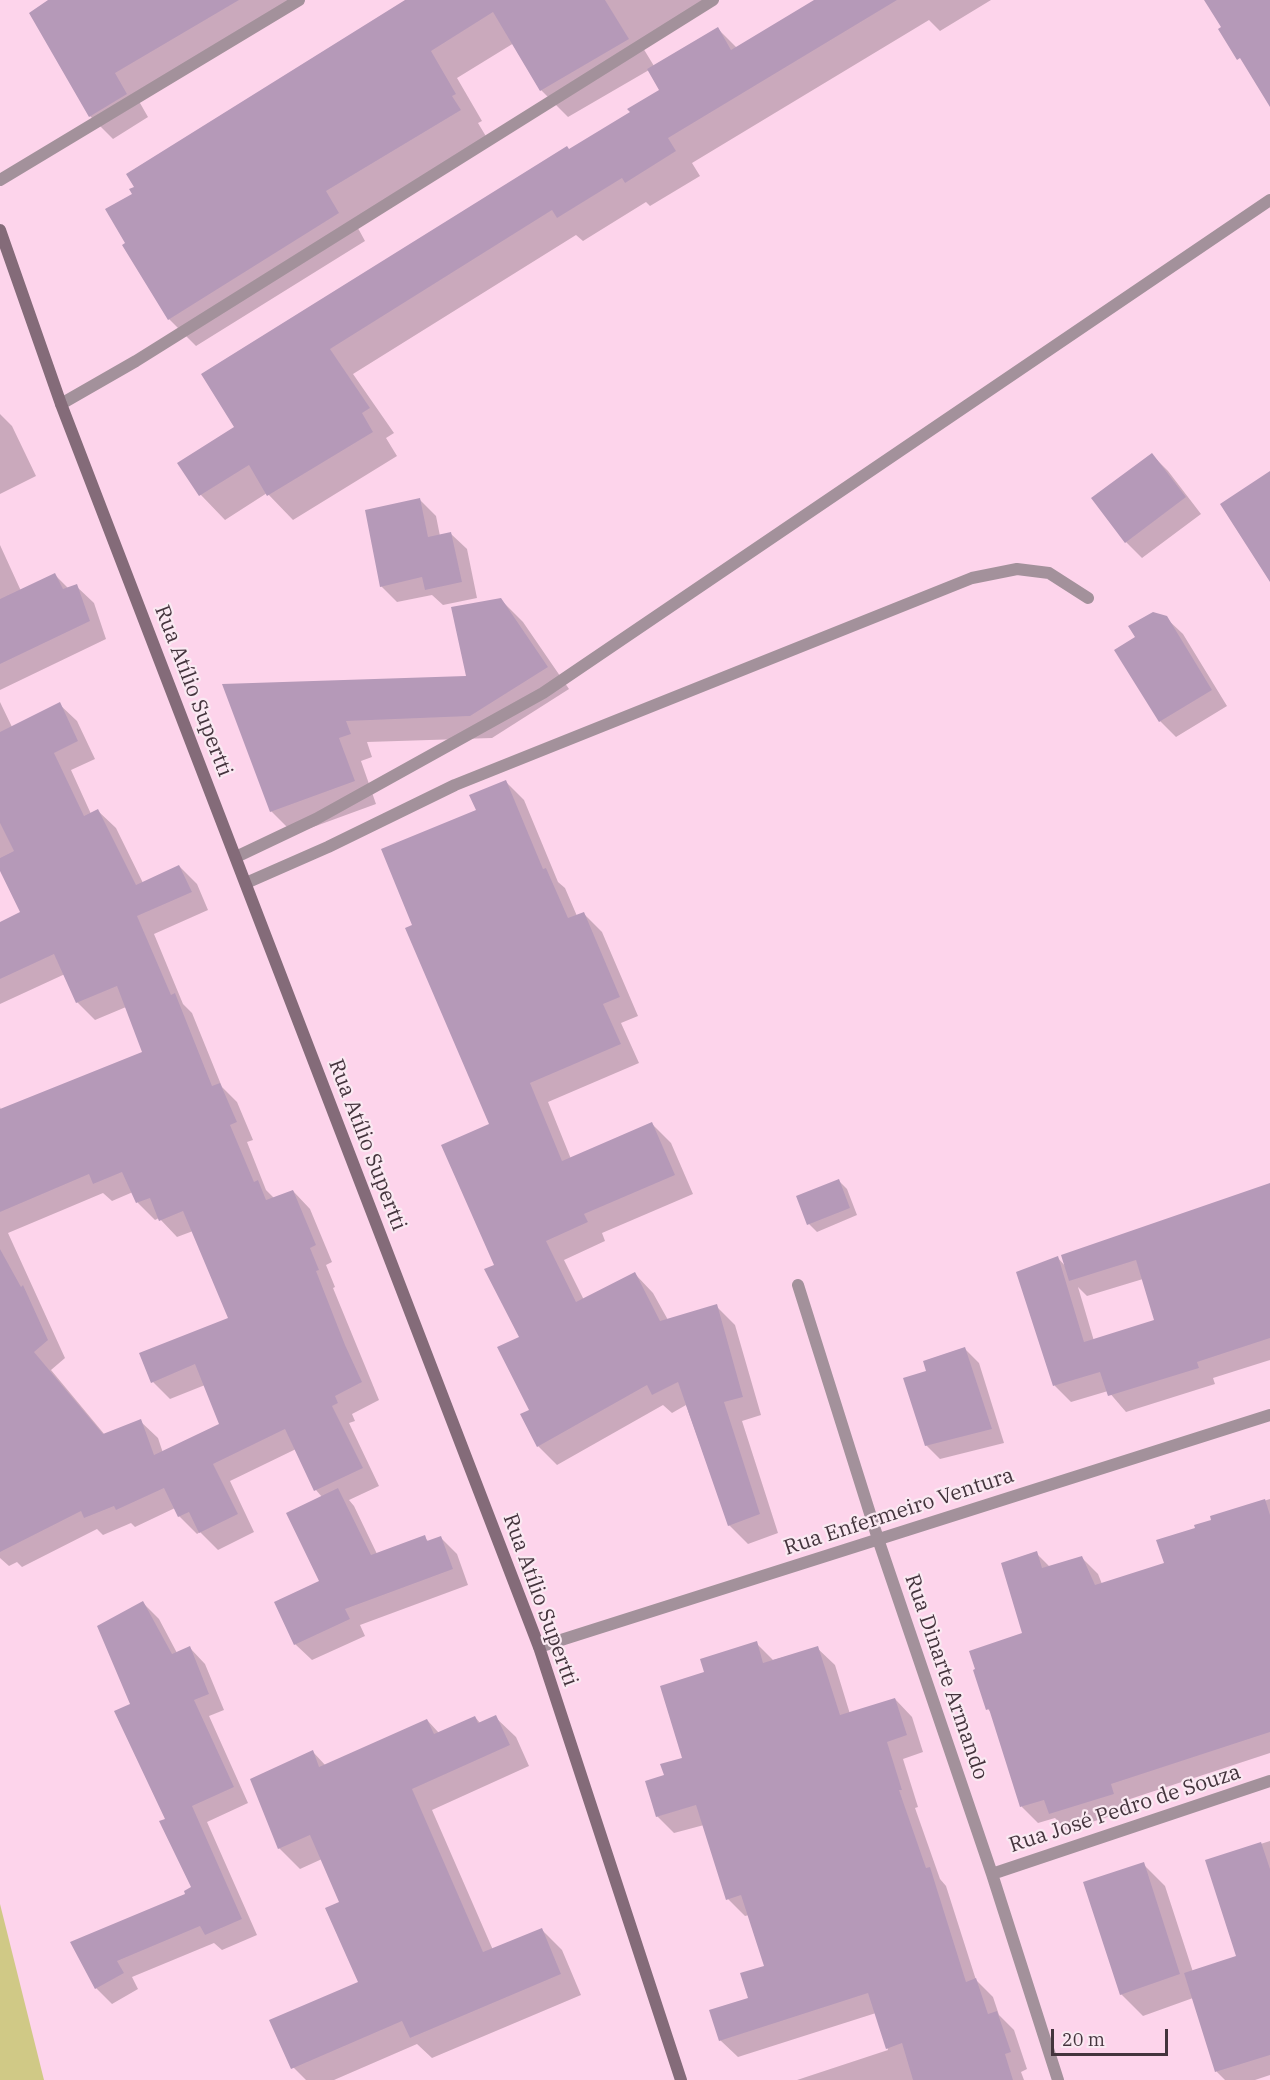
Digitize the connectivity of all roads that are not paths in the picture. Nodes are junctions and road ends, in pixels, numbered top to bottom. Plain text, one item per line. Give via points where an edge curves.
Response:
1 (299, 0) edge
2 (713, 0) edge
3 (0, 180) edge
4 (1270, 200) edge
5 (0, 230) edge
6 (61, 404) junction
7 (1088, 598) dead end
8 (236, 857) junction
9 (246, 883) junction
10 (798, 1285) dead end
11 (1270, 1415) edge
12 (878, 1539) junction
13 (539, 1647) junction
14 (1270, 1781) edge
15 (992, 1874) junction
16 (681, 2080) edge
17 (1058, 2080) edge

1 - 3 street
2 - 6 street via 146,355
4 - 8 street via 543,693 316,819
5 - 6 street, Rua Atílio Supertti
6 - 8 street, Rua Atílio Supertti
7 - 9 street via 1049,573 1017,569 972,578 455,785
8 - 9 street, Rua Atílio Supertti
9 - 13 street, Rua Atílio Supertti
10 - 12 street, Rua Dinarte Armando
11 - 12 street, Rua Enfermeiro Ventura
12 - 13 street, Rua Enfermeiro Ventura
12 - 15 street, Rua Dinarte Armando
13 - 16 street, Rua Atílio Supertti
14 - 15 street, Rua José Pedro de Souza
15 - 17 street, Rua Dinarte Armando

